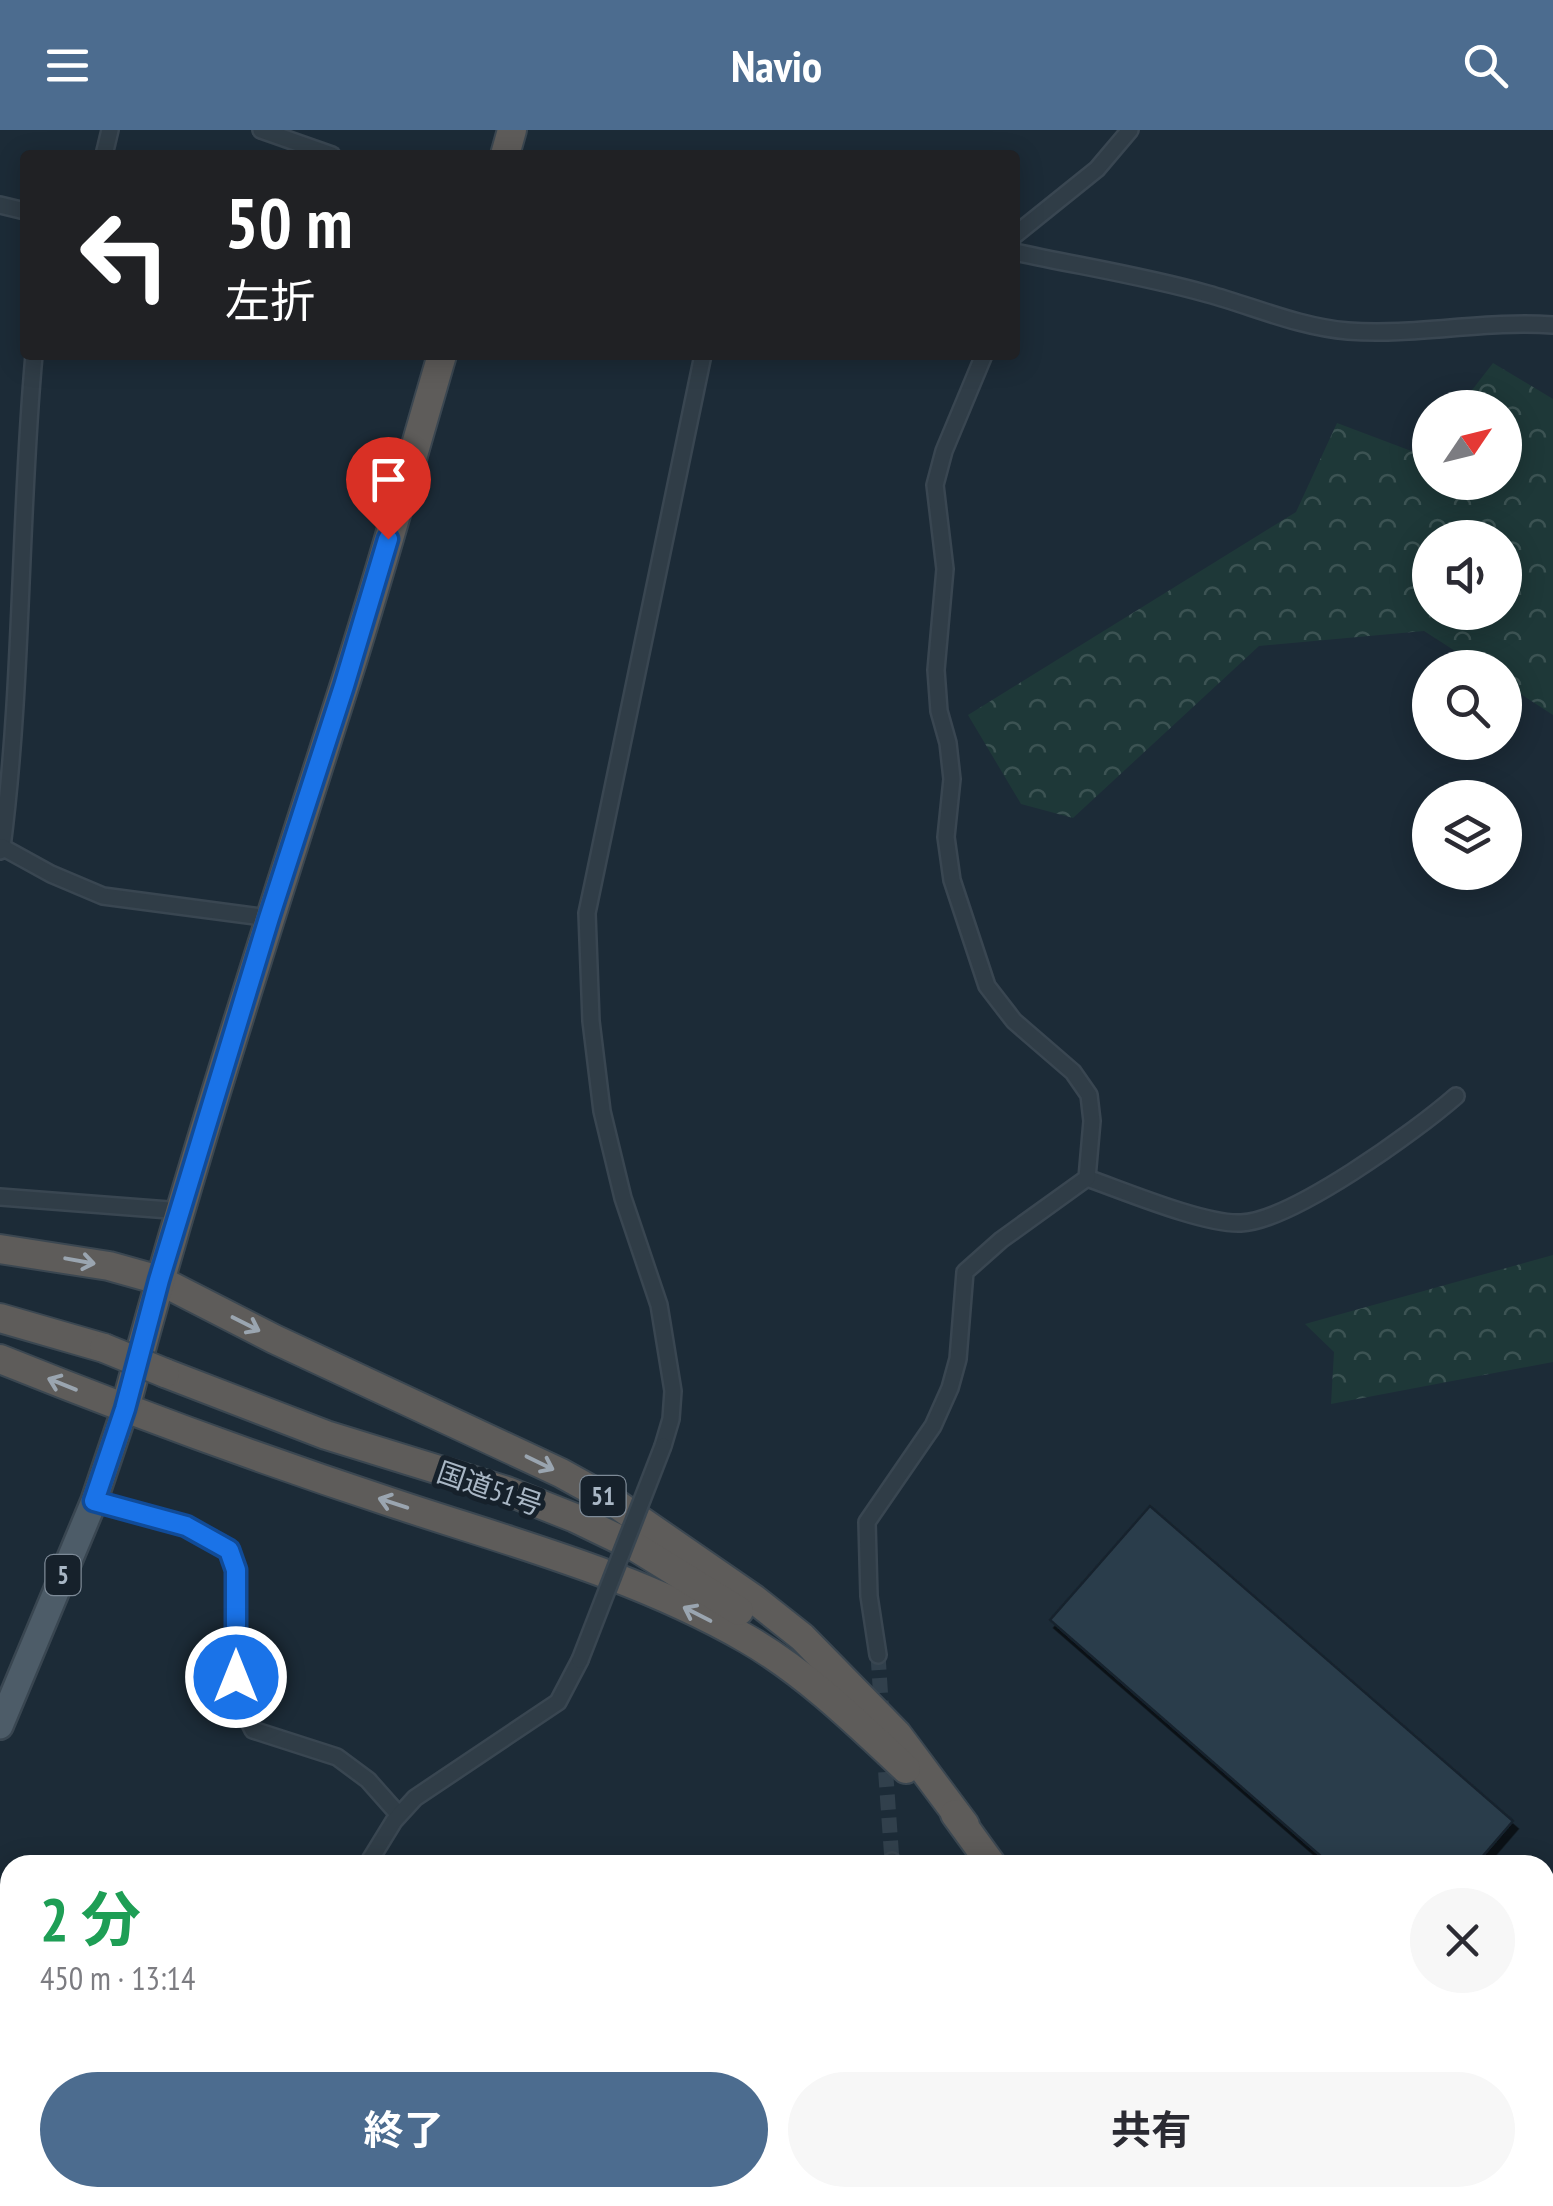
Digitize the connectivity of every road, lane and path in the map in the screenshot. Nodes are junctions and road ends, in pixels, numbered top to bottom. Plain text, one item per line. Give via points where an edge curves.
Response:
1 (262, 130) edge
2 (1130, 130) edge
3 (318, 150) edge
4 (1020, 231) edge
5 (1020, 253) edge
6 (1553, 325) edge
7 (34, 360) edge
8 (441, 360) edge
9 (701, 360) edge
10 (982, 360) edge
11 (1, 849) edge
12 (269, 918) junction
13 (1456, 1096) dead end
14 (1087, 1178) junction
15 (0, 1198) edge
16 (182, 1211) junction
17 (0, 1249) edge
18 (159, 1280) junction
19 (0, 1318) edge
20 (0, 1359) edge
21 (125, 1409) junction
22 (94, 1501) junction
23 (878, 1655) tunnel mouth
24 (0, 1726) edge
25 (399, 1815) junction
26 (965, 1825) junction
27 (373, 1855) edge
28 (985, 1855) edge

1 - 3 street
2 - 4 street via 1097,169
5 - 6 street via 1346,331
7 - 11 street via 12,766
8 - 12 highway
9 - 25 street, bridge via 588,912 602,1111 659,1305 673,1391 670,1419 580,1660 558,1702 434,1782
10 - 14 street via 936,485 945,569 936,670 952,779 946,838 952,880 987,986 1089,1095
11 - 12 street via 102,896
12 - 16 highway
13 - 14 street via 1301,1203 1261,1220 1238,1224
14 - 23 street via 966,1272 950,1388 933,1426 867,1522
15 - 16 street
16 - 18 highway
17 -> 18 highway, 51
18 - 21 highway
18 -> 26 highway, 51 via 561,1473 660,1533 833,1666 897,1734
19 - 26 highway, 国道51号 / 51, bridge via 104,1348 326,1436 507,1491 637,1548 729,1604 822,1676
21 -> 20 highway, 51
21 - 22 main road, 5
26 -> 21 highway, 51 via 793,1671 683,1607 535,1547
22 - 24 main road, 5
22 - 25 street via 186,1526 229,1550 236,1570 236,1677 253,1730 337,1757
25 - 27 street
26 - 28 highway, 国道51号 / 51

